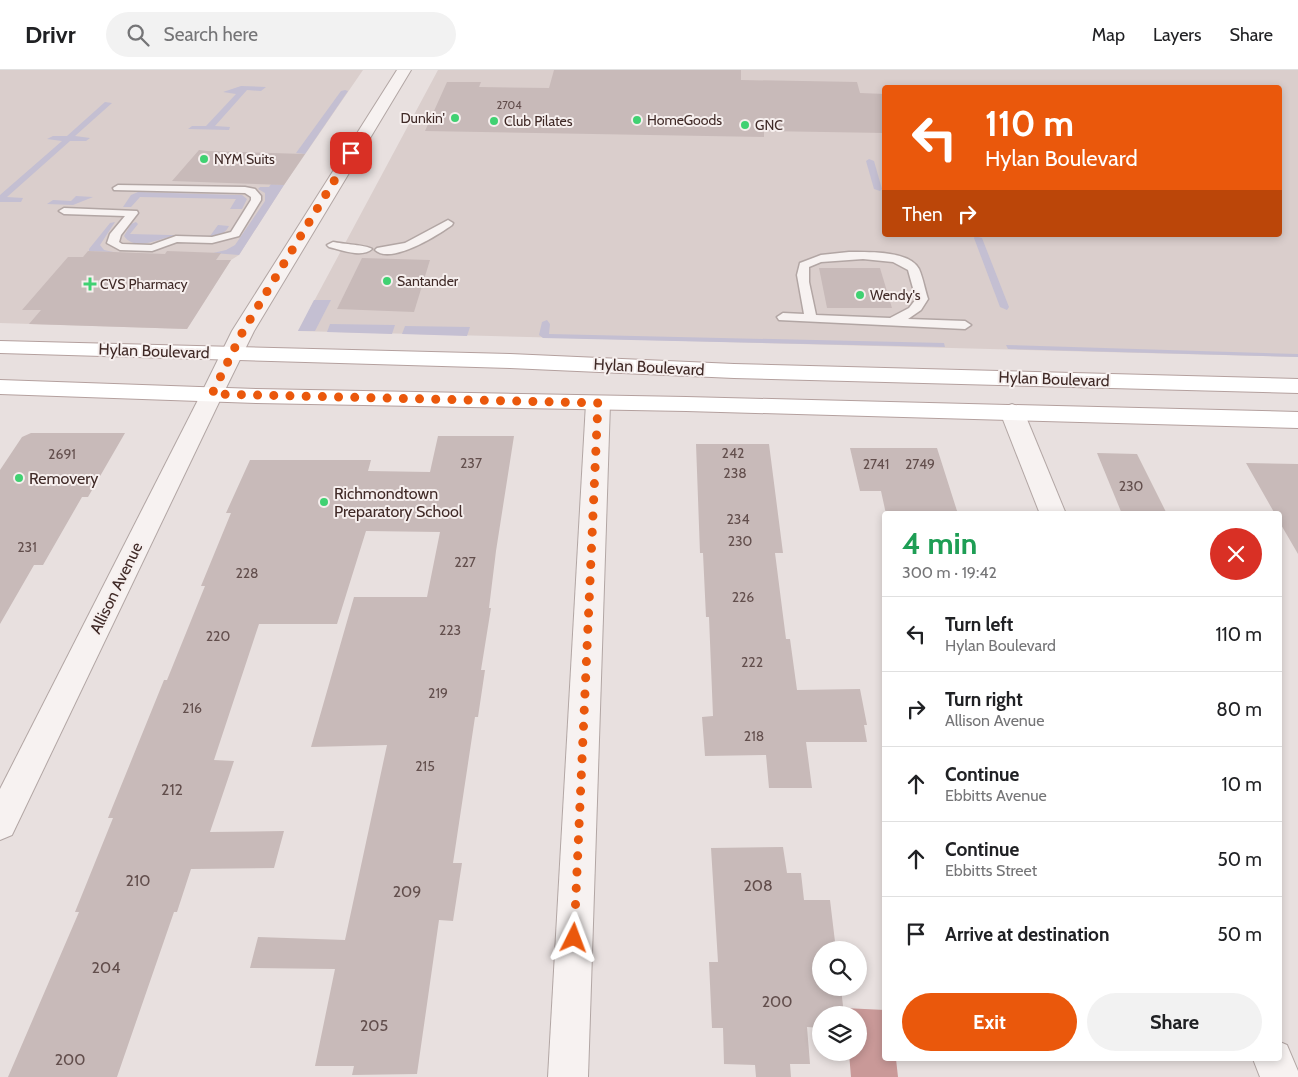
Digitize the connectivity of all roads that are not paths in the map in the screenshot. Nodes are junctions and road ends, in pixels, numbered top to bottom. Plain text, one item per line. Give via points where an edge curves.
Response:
1 (404, 70) edge
2 (118, 188) dead end
3 (64, 211) dead end
4 (431, 223) dead end
5 (448, 224) dead end
6 (235, 234) junction
7 (352, 241) dead end
8 (333, 245) dead end
9 (152, 248) junction
10 (169, 249) dead end
11 (190, 249) dead end
12 (784, 317) dead end
13 (811, 318) junction
14 (891, 322) junction
15 (964, 324) dead end
16 (0, 347) edge
17 (233, 353) junction
18 (1298, 386) edge
19 (0, 387) edge
20 (212, 394) junction
21 (598, 403) junction
22 (1012, 412) junction
23 (1298, 420) edge
24 (1052, 511) edge
25 (0, 824) edge
26 (1274, 1061) edge
27 (568, 1077) edge
28 (1280, 1077) edge

1 - 17 street, Allison Avenue via 300,236
2 - 6 lane via 251,192 256,200
3 - 9 lane via 133,213 113,243 120,247
4 - 5 lane via 383,245 392,250 412,246
6 - 9 lane via 212,240 176,239
6 - 11 lane via 222,246
7 - 8 lane via 368,245 349,249
9 - 10 lane
12 - 13 lane
13 - 14 lane
13 - 14 lane via 802,269 805,264 823,256 855,256 896,259 913,268 922,299 913,312
14 - 15 lane
16 - 17 main road, Hylan Boulevard
17 - 18 main road, Hylan Boulevard
17 - 20 street, Allison Avenue
19 - 20 main road
20 - 21 main road
20 - 25 street, Allison Avenue
21 - 22 main road
21 - 27 street
22 - 23 main road
22 - 24 street
26 - 28 street

